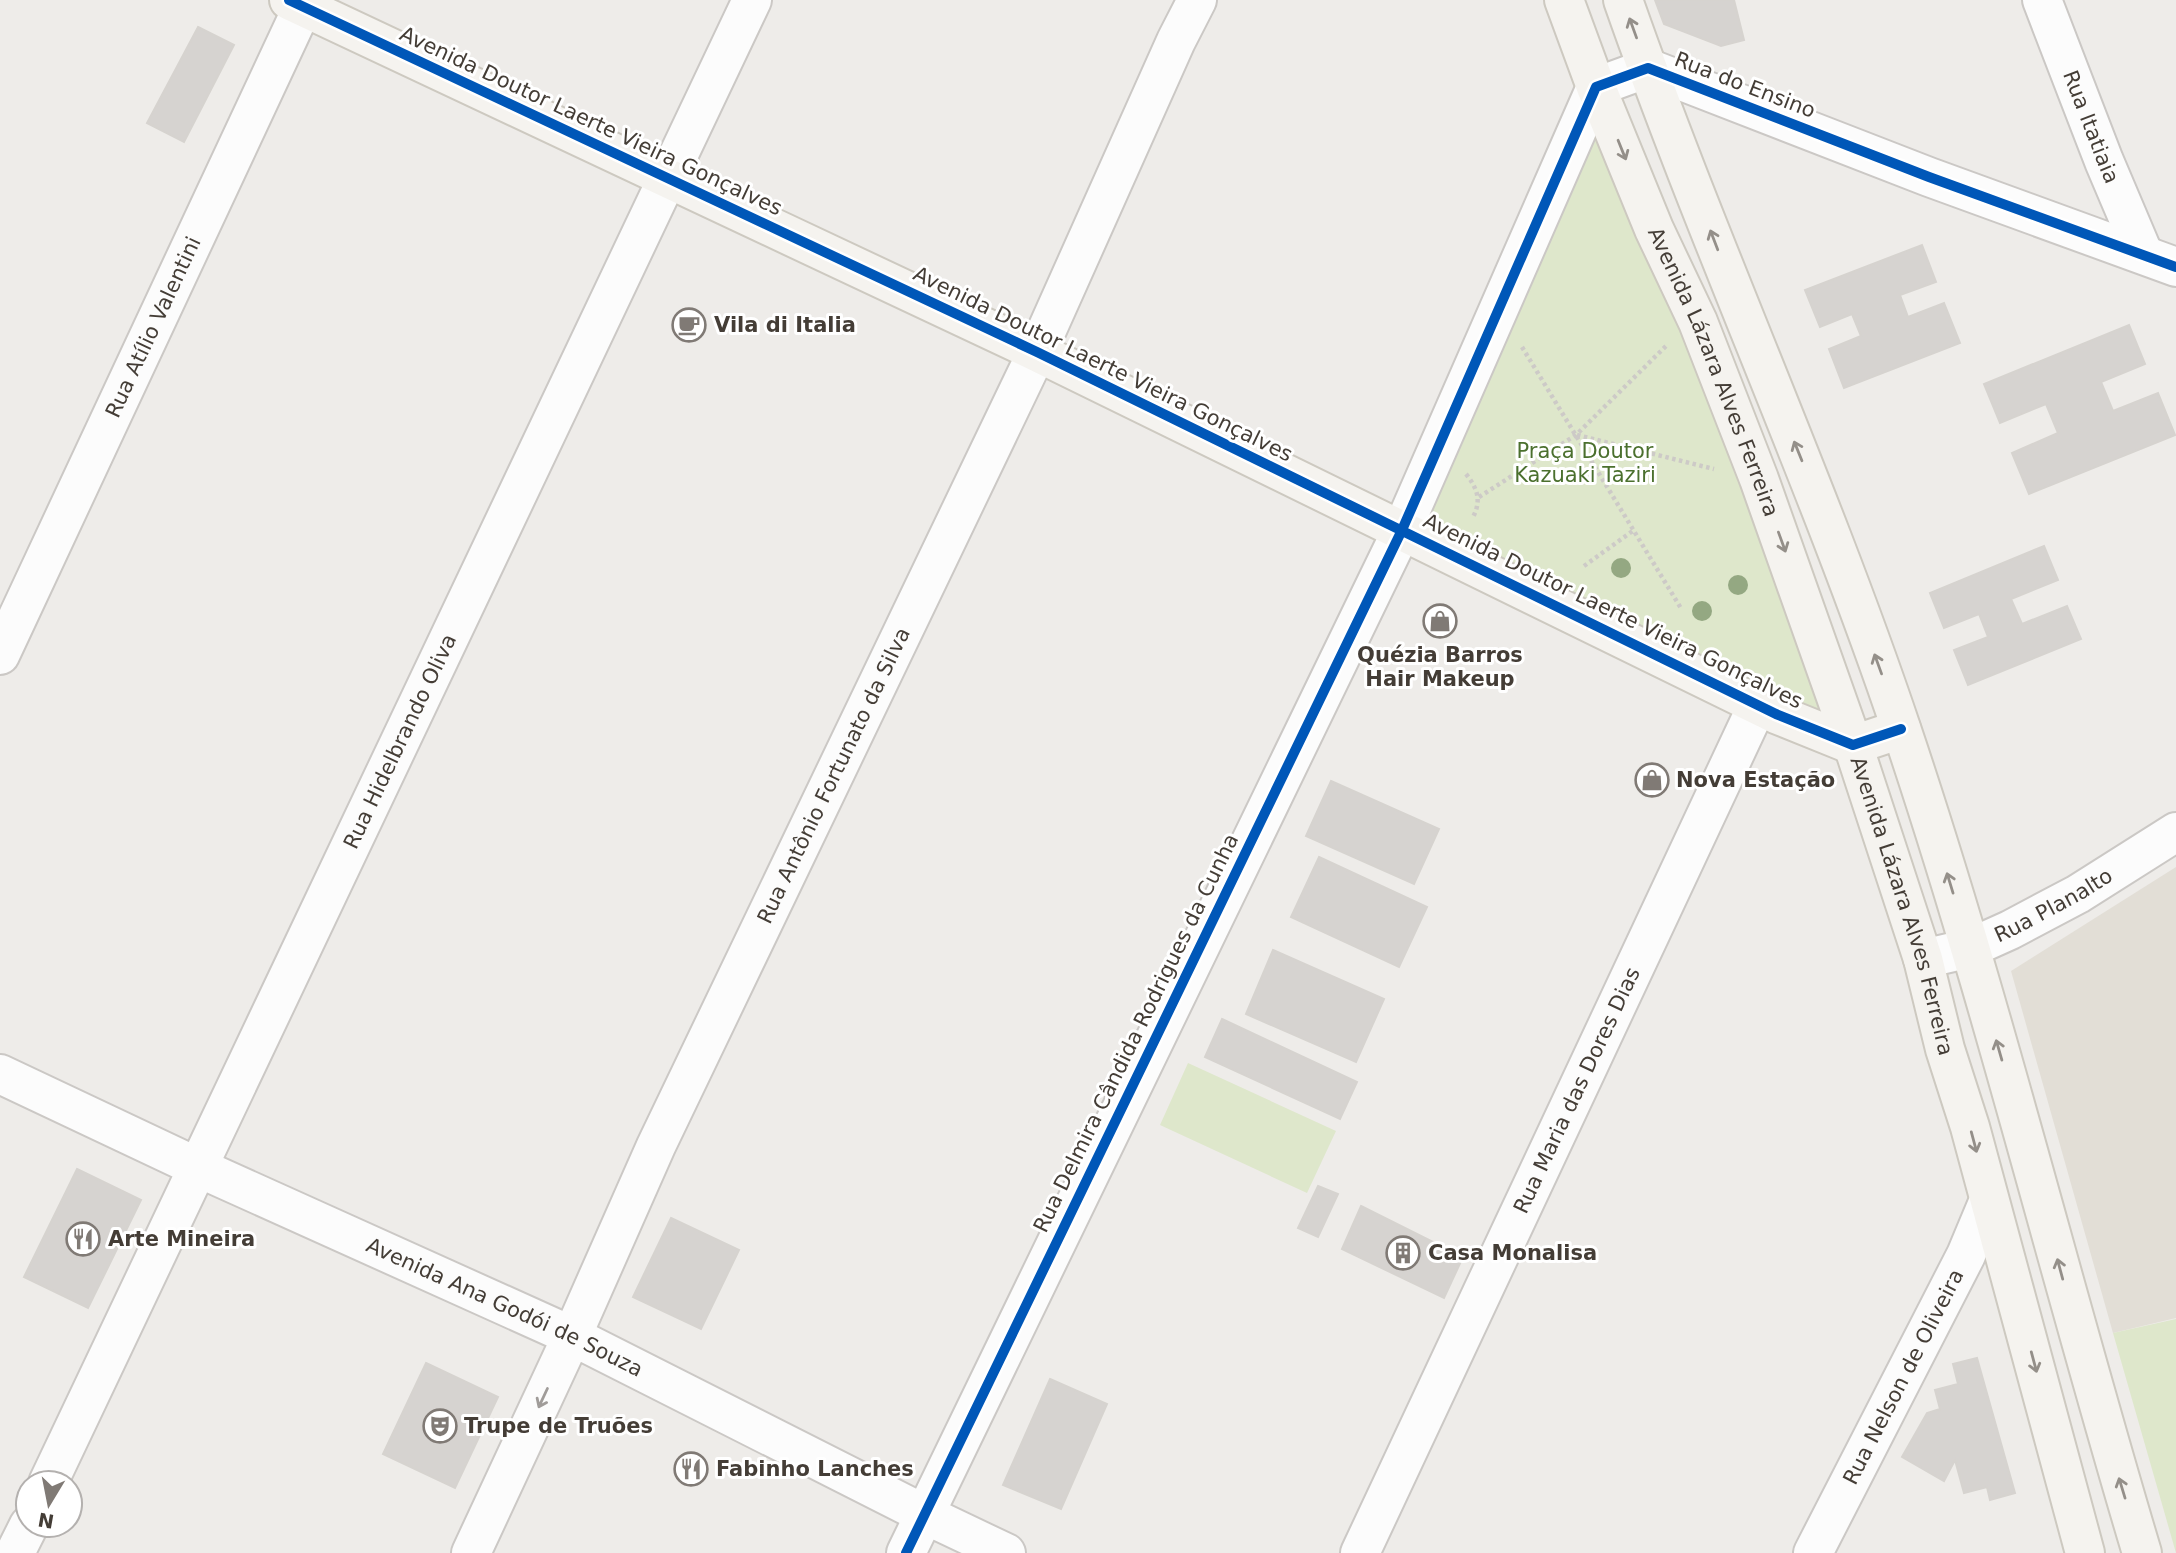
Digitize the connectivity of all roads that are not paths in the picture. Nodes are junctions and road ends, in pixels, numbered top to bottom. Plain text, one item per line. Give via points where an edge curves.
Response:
1 (752, 0) edge
2 (1197, 0) edge
3 (1564, 0) edge
4 (1623, 0) edge
5 (2042, 0) edge
6 (299, 2) edge
7 (1647, 68) junction
8 (1596, 87) junction
9 (667, 178) junction
10 (2159, 260) edge
11 (1037, 352) junction
12 (1402, 530) junction
13 (0, 655) edge
14 (1758, 704) junction
15 (1901, 729) junction
16 (1853, 745) junction
17 (2176, 832) edge
18 (1970, 948) junction
19 (1923, 959) junction
20 (0, 1074) edge
21 (197, 1167) junction
22 (1989, 1200) junction
23 (572, 1336) junction
24 (55, 1469) edge
25 (924, 1514) junction
26 (471, 1553) edge
27 (906, 1553) edge
28 (1006, 1553) edge
29 (1360, 1553) edge
30 (1813, 1553) edge
31 (2085, 1553) edge
32 (2142, 1553) edge

1 - 9 street, Rua Hidelbrando Oliva
2 - 11 street, Rua Antônio Fortunato da Silva
3 - 8 main road, Avenida Lázara Alves Ferreira
7 -> 4 main road
5 - 10 street, Rua Itatiaia via 2104,161
6 - 9 main road, Avenida Doutor Laerte Vieira Gonçalves
6 - 13 street, Rua Atílio Valentini
7 - 8 street, Rua do Ensino
7 - 10 street, Rua do Ensino
15 -> 7 main road via 1847,577
8 - 12 street
8 -> 16 main road, Avenida Lázara Alves Ferreira via 1698,322
9 - 11 main road, Avenida Doutor Laerte Vieira Gonçalves
9 - 21 street, Rua Hidelbrando Oliva
11 - 12 main road, Avenida Doutor Laerte Vieira Gonçalves
11 - 23 street, Rua Antônio Fortunato da Silva via 656,1146
12 - 14 main road, Avenida Doutor Laerte Vieira Gonçalves
12 - 25 street, Rua Delmira Cândida Rodrigues da Cunha
14 - 16 main road, Avenida Doutor Laerte Vieira Gonçalves
14 - 29 street, Rua Maria das Dores Dias
15 - 16 main road
18 -> 15 main road
16 - 19 main road, Avenida Lázara Alves Ferreira
17 - 18 street, Rua Planalto via 2078,894
18 - 19 street, Rua Planalto
32 -> 18 main road
19 -> 22 main road, Avenida Lázara Alves Ferreira
20 - 21 street, Avenida Ana Godói de Souza
21 - 23 street, Avenida Ana Godói de Souza
21 - 24 street, Rua Hidelbrando Oliva
22 - 30 street, Rua Nelson de Oliveira via 1966,1255
22 -> 31 main road, Avenida Lázara Alves Ferreira
23 - 25 street, Avenida Ana Godói de Souza
23 -> 26 street, Rua Antônio Fortunato da Silva
25 - 27 street, Rua Delmira Cândida Rodrigues da Cunha
25 - 28 street, Avenida Ana Godói de Souza

